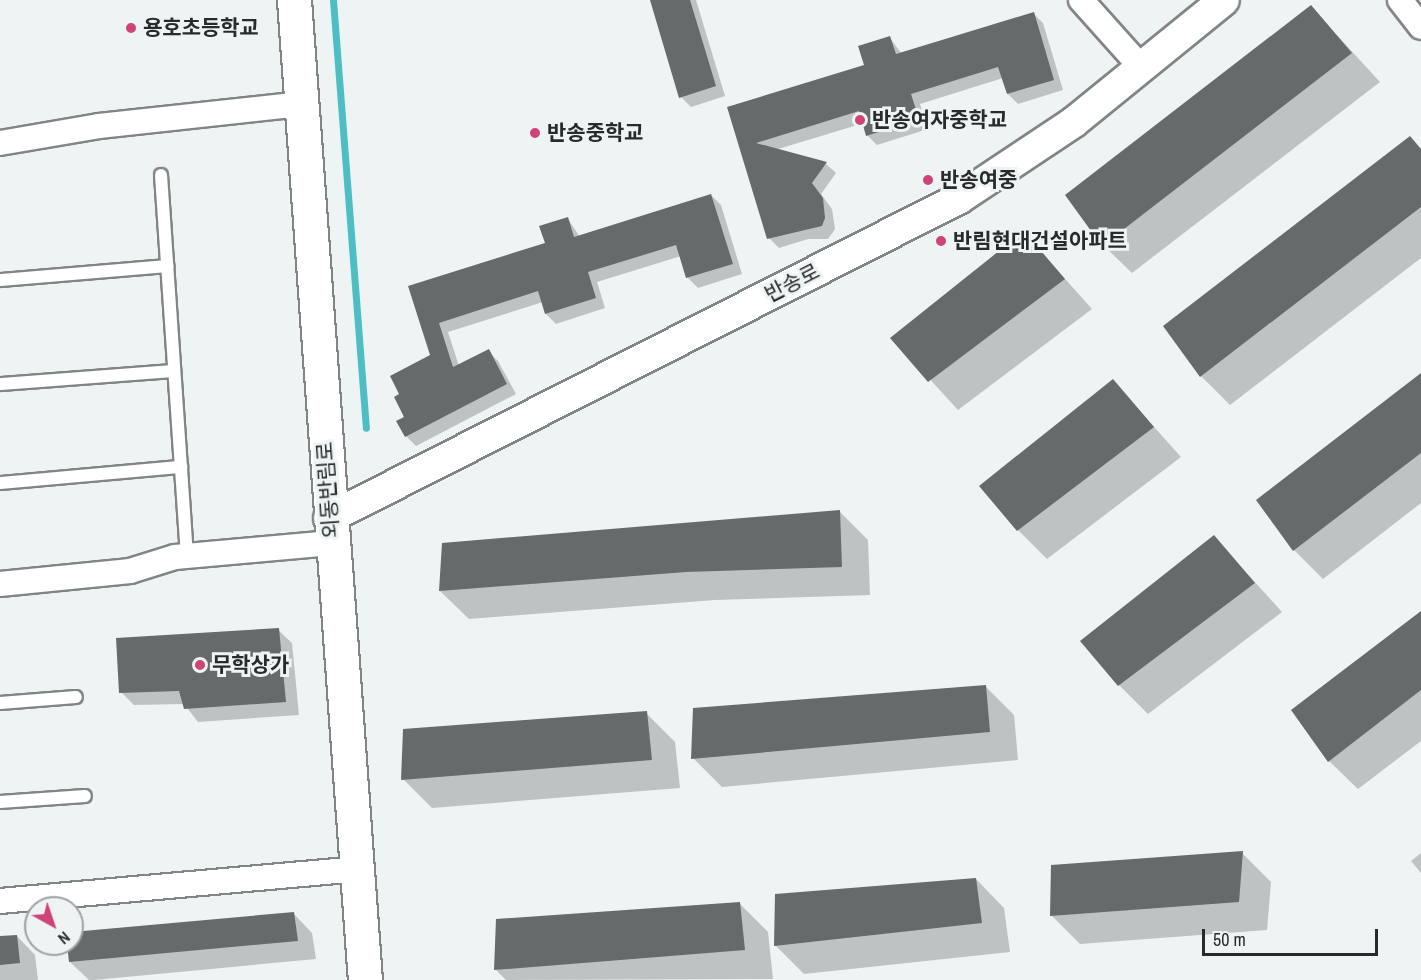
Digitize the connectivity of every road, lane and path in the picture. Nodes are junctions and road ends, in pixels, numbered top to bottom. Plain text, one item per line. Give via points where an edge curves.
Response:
1 (294, 0) edge
2 (1081, 0) edge
3 (1224, 0) edge
4 (1400, 0) edge
5 (1421, 27) edge
6 (1141, 67) junction
7 (303, 104) junction
8 (0, 143) edge
9 (161, 175) dead end
10 (167, 267) junction
11 (0, 280) edge
12 (174, 370) junction
13 (0, 384) edge
14 (181, 467) junction
15 (0, 483) edge
16 (330, 531) junction
17 (187, 556) junction
18 (0, 584) edge
19 (76, 697) dead end
20 (0, 703) edge
21 (85, 796) dead end
22 (0, 802) edge
23 (357, 869) junction
24 (0, 901) edge
25 (365, 980) edge

1 - 7 main road, 외동반림로
2 - 6 street
3 - 6 street, 반송로
4 - 5 street
6 - 16 street, 반송로 via 1074,122 960,198
7 - 8 street via 99,126
7 - 16 main road, 외동반림로
9 - 10 lane
10 - 11 lane
10 - 12 lane
12 - 13 lane
12 - 14 lane
14 - 15 lane
14 - 17 lane
16 - 17 street
16 - 23 main road, 외동반림로
17 - 18 street via 130,571
19 - 20 lane
21 - 22 lane
23 - 24 street
23 - 25 main road, 외동반림로

